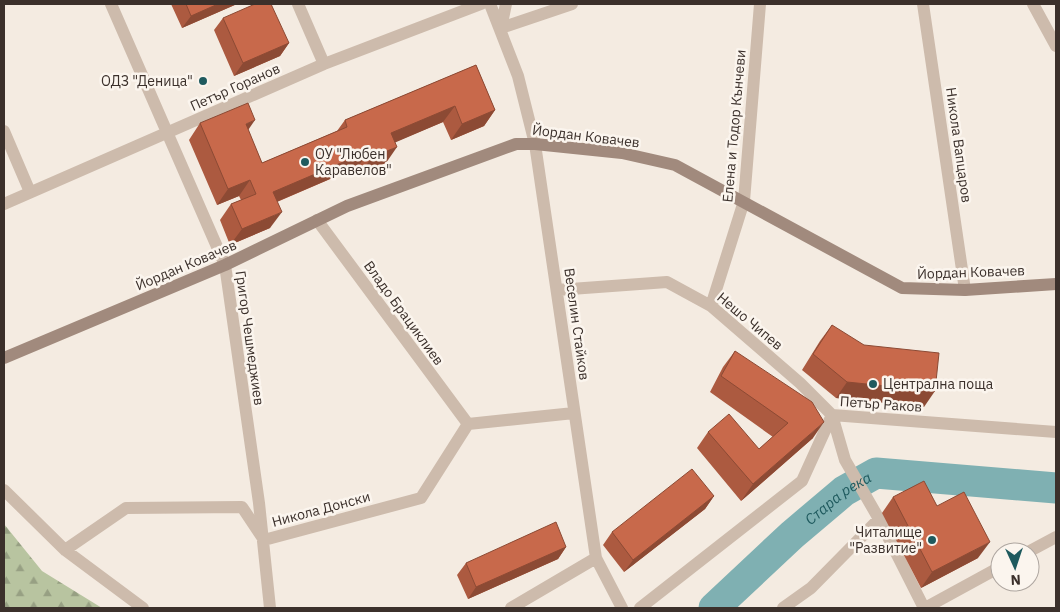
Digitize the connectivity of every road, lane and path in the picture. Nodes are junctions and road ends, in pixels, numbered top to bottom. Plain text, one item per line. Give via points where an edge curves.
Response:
1 (111, 4) edge
2 (298, 4) edge
3 (481, 4) edge
4 (490, 4) edge
5 (506, 4) edge
6 (572, 4) edge
7 (760, 4) edge
8 (923, 4) edge
9 (1033, 4) edge
10 (501, 28) junction
11 (1056, 46) edge
12 (324, 64) junction
13 (4, 131) edge
14 (167, 133) junction
15 (535, 144) junction
16 (30, 192) junction
17 (744, 201) junction
18 (4, 204) edge
19 (317, 220) junction
20 (225, 266) junction
21 (1056, 284) edge
22 (557, 290) junction
23 (965, 290) junction
24 (711, 306) junction
25 (4, 358) edge
26 (574, 413) junction
27 (832, 415) junction
28 (468, 424) junction
29 (1056, 432) edge
30 (4, 490) edge
31 (879, 519) junction
32 (1056, 537) edge
33 (264, 540) junction
34 (1040, 546) edge
35 (65, 550) junction
36 (596, 558) junction
37 (990, 572) edge
38 (143, 608) edge
39 (270, 608) edge
40 (511, 608) edge
41 (622, 608) edge
42 (640, 608) edge
43 (783, 608) edge
44 (925, 608) edge

1 - 14 street, Григор Чешмеджиев
2 - 12 street
3 - 12 street, Петър Горанов
4 - 10 street, Веселин Стайков
5 - 10 street
6 - 10 street
7 - 17 street, Елена и Тодор Кънчеви
8 - 23 street, Никола Вапцаров
9 - 11 street
10 - 15 street, Веселин Стайков via 518,76
12 - 14 street, Петър Горанов
13 - 16 street
14 - 16 street, Петър Горанов
14 - 20 street, Григор Чешмеджиев
15 - 17 street, Йордан Ковачев via 622,153 675,165
15 - 19 street, Йордан Ковачев via 516,144
15 - 22 street, Веселин Стайков
16 - 18 street, Петър Горанов
17 - 23 street, Йордан Ковачев via 902,288
17 - 24 street, Елена и Тодор Кънчеви
19 - 20 street, Йордан Ковачев
19 - 28 street, Владо Брациклиев
20 - 25 street, Йордан Ковачев
20 - 33 street, Григор Чешмеджиев
21 - 23 street, Йордан Ковачев
22 - 24 street, Нешо Чипев via 667,282
22 - 26 street, Веселин Стайков
24 - 27 street, Нешо Чипев
26 - 28 street
26 - 36 street, Веселин Стайков
27 - 29 street, Петър Раков
27 - 31 street, Нешо Чипев via 845,460
27 - 42 street, Петър Раков via 802,481
28 - 33 street, Никола Донски via 421,498
30 - 35 street
31 - 43 street via 811,588
31 - 44 street, Нешо Чипев
32 - 34 street
33 - 35 street, Никола Донски via 242,507 126,508
33 - 39 street, Григор Чешмеджиев
35 - 38 street
36 - 40 street
36 - 41 street, Веселин Стайков
37 - 44 street

